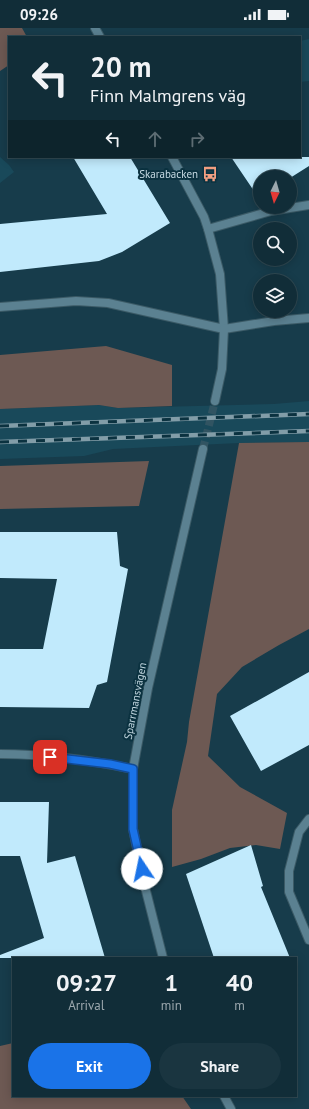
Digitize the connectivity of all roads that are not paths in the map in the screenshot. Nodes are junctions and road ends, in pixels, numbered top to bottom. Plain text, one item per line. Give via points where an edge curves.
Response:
1 (173, 158) edge
2 (309, 205) edge
3 (208, 229) junction
4 (0, 307) edge
5 (309, 318) edge
6 (224, 329) junction
7 (215, 401) tunnel mouth
8 (203, 449) tunnel mouth
9 (0, 754) edge
10 (133, 769) junction
11 (309, 819) edge
12 (309, 940) edge
13 (163, 957) edge
14 (225, 1097) edge
15 (232, 1109) edge

1 - 3 street
2 - 3 street via 271,211
3 - 6 street via 220,274
4 - 6 street via 76,301 108,303
5 - 6 street
6 - 7 street via 222,369
8 - 10 street, Sparrmansvägen via 150,680
9 - 10 street via 24,754
10 - 13 street, Sparrmansvägen via 133,829
11 - 12 street via 299,832 289,871 289,892
14 - 15 street

